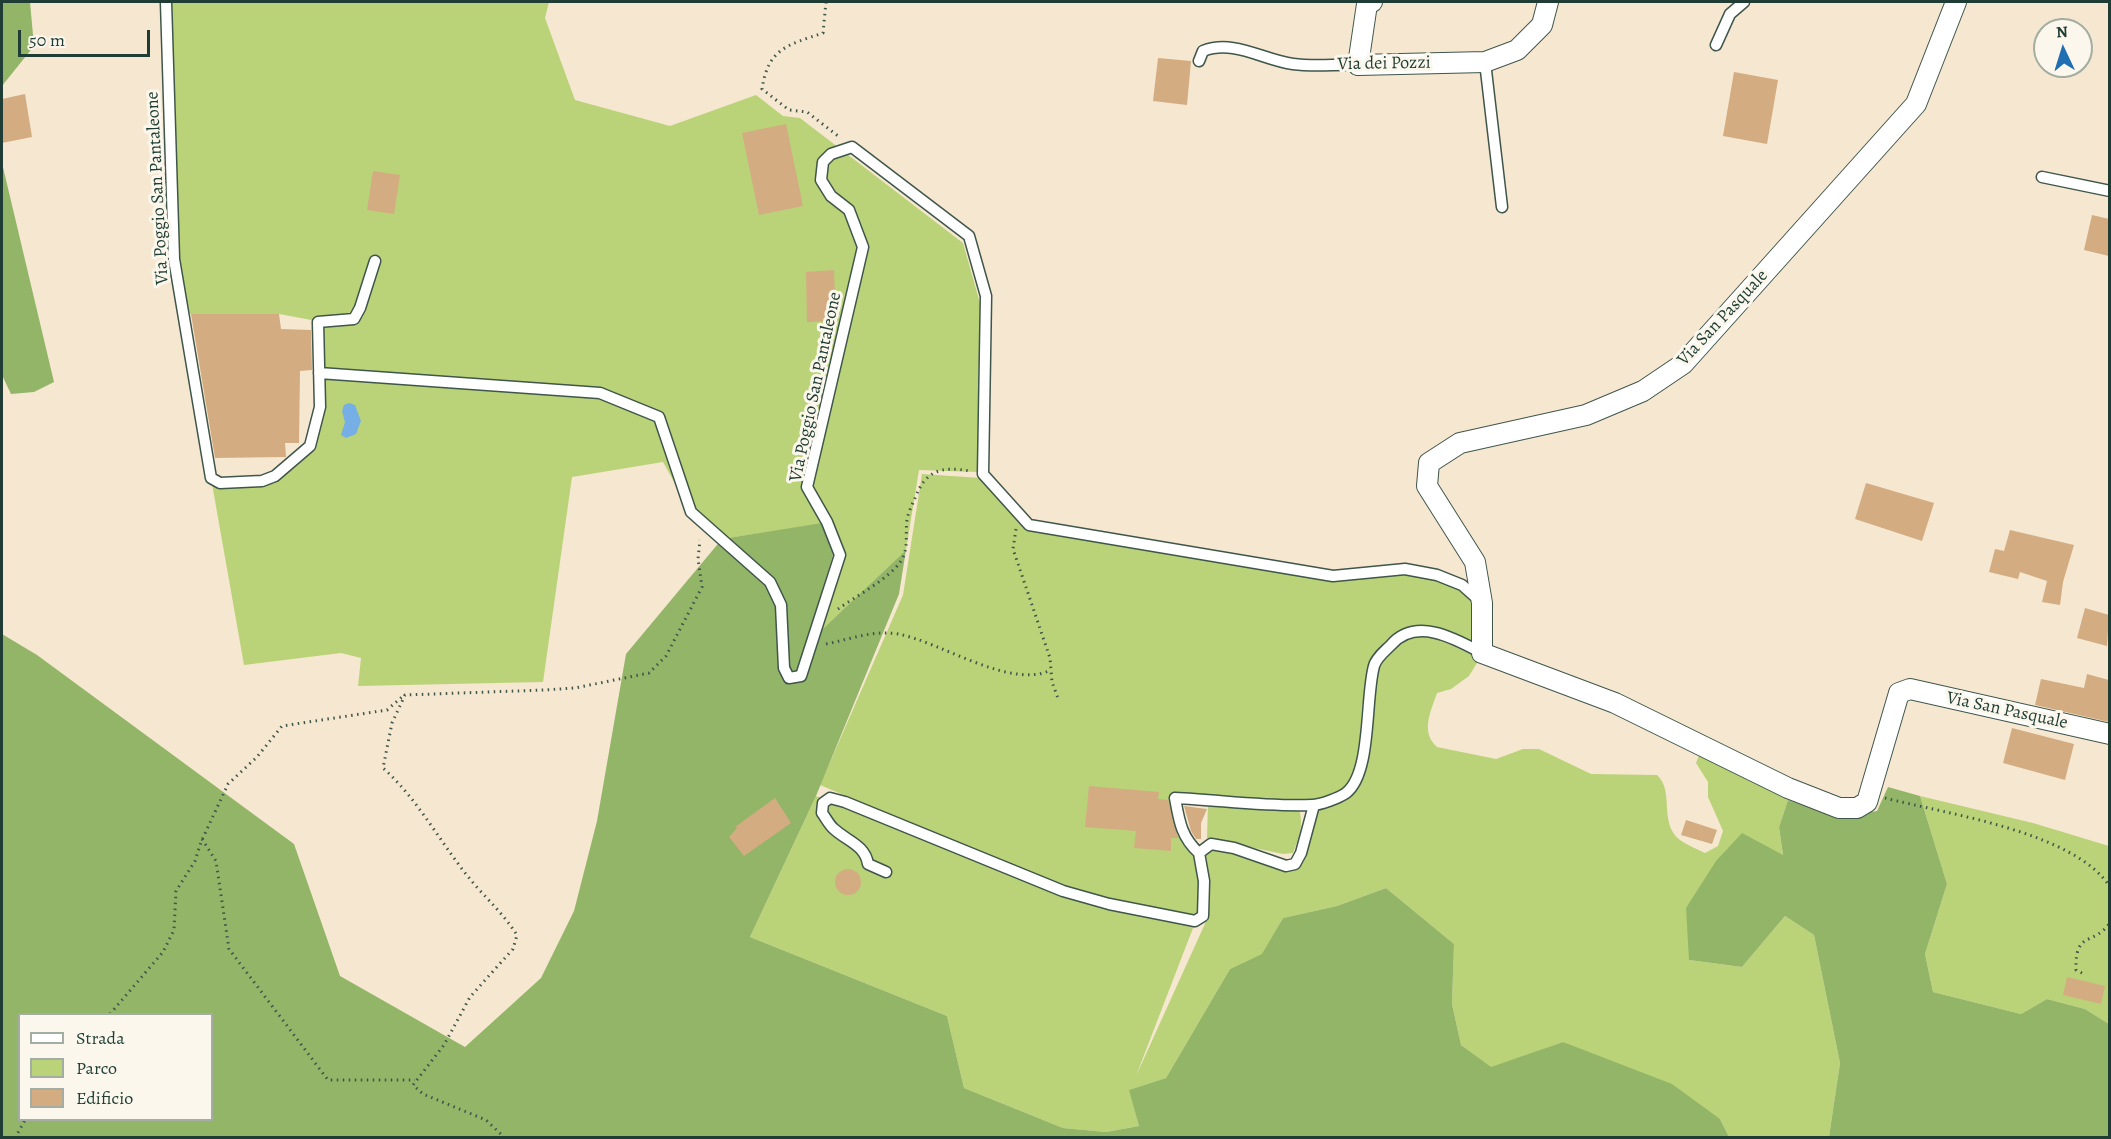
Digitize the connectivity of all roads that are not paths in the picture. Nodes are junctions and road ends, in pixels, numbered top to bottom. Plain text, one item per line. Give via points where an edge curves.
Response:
1 (166, 2) edge
2 (1372, 2) edge
3 (1548, 2) edge
4 (1744, 2) edge
5 (1956, 2) edge
6 (1716, 45) dead end
7 (1199, 61) dead end
8 (1485, 62) junction
9 (1358, 65) junction
10 (2042, 177) dead end
11 (2109, 191) edge
12 (1502, 207) dead end
13 (375, 261) dead end
14 (319, 373) junction
15 (1482, 603) junction
16 (1482, 653) junction
17 (2109, 734) edge
18 (1314, 805) junction
19 (1199, 853) junction
20 (886, 872) dead end

1 - 14 lane, Via Poggio San Pantaleone via 174,259 211,478 220,483 261,481 275,476 310,446 320,407
2 - 9 street via 1367,4
3 - 8 street, Via dei Pozzi via 1542,25 1517,50
4 - 6 lane via 1730,14
5 - 15 street, Via San Pasquale via 1916,104 1683,364 1643,391 1586,415 1460,443 1429,463 1427,486 1475,562
7 - 9 lane, Via dei Pozzi via 1203,51 1228,46 1293,64
8 - 9 street, Via dei Pozzi
8 - 12 lane
10 - 11 lane
13 - 14 lane via 354,319 318,322
14 - 15 lane, Via Poggio San Pantaleone via 600,393 659,417 691,512 770,582 781,605 784,668 789,678 801,676 840,555 807,487 863,247 849,210 831,196 821,180 823,162 831,154 852,147 969,237 986,296 983,474 1029,525 1333,576 1405,569 1462,585
15 - 16 street, Via San Pasquale
16 - 17 street, Via San Pasquale via 1615,703 1788,788 1839,808 1857,808 1867,802 1899,693 1910,689
16 - 18 lane via 1432,631 1412,632 1395,640 1375,663 1359,774 1346,792
18 - 19 lane via 1295,864 1286,867 1211,844
18 - 19 lane via 1175,798 1181,830
19 - 20 lane via 1204,881 1203,916 1195,921 1063,891 830,798 822,813 832,828 860,847 868,864

